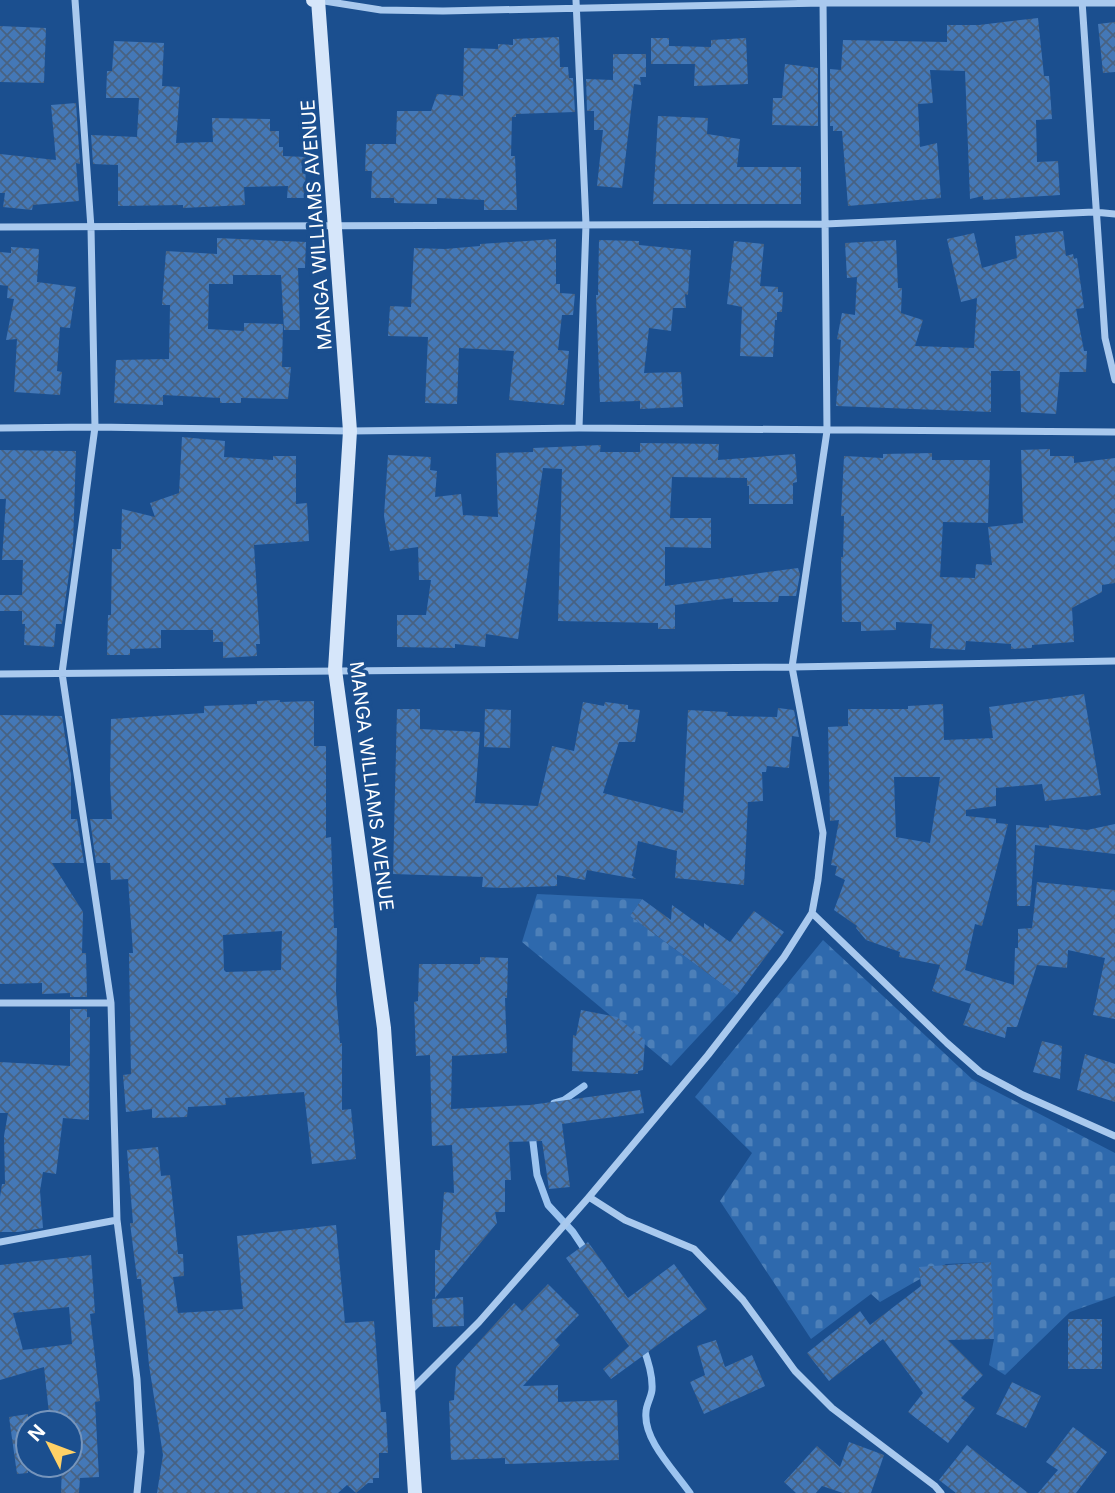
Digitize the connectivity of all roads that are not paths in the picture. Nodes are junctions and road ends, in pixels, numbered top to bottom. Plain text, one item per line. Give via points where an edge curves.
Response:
1 (75, 0) edge
2 (317, 0) edge
3 (1082, 1) edge
4 (823, 2) edge
5 (1115, 3) edge
6 (576, 4) edge
7 (1094, 212) junction
8 (1115, 214) edge
9 (586, 224) junction
10 (825, 224) junction
11 (0, 227) edge
12 (335, 227) junction
13 (91, 228) junction
14 (1115, 380) edge
15 (95, 427) junction
16 (0, 428) edge
17 (579, 428) junction
18 (827, 430) junction
19 (350, 431) junction
20 (1115, 432) edge
21 (1115, 661) edge
22 (792, 667) junction
23 (335, 670) junction
24 (62, 673) junction
25 (0, 674) edge
26 (812, 913) junction
27 (0, 1003) edge
28 (111, 1003) junction
29 (1115, 1136) edge
30 (589, 1198) junction
31 (117, 1220) junction
32 (0, 1242) edge
33 (409, 1392) junction
34 (137, 1493) edge
35 (415, 1493) edge
36 (941, 1493) edge

1 - 13 street
2 - 6 street via 381,10
2 - 12 main road, MANGA WILLIAMS AVENUE
3 - 4 street
3 - 5 street
3 - 7 street
4 - 6 street
4 - 10 street
6 - 9 street
7 - 8 street
7 - 10 street
7 - 14 street via 1105,338
9 - 10 street
9 - 12 street
9 - 17 street
10 - 18 street
11 - 13 street
12 - 13 street
12 - 19 main road, MANGA WILLIAMS AVENUE
13 - 15 street
15 - 16 street
15 - 19 street
15 - 24 street
17 - 18 street
17 - 19 street
18 - 20 street
18 - 22 street
19 - 23 main road, MANGA WILLIAMS AVENUE
21 - 22 street
22 - 23 street
22 - 26 street via 823,833
23 - 24 street
23 - 33 main road, MANGA WILLIAMS AVENUE via 384,1028
24 - 25 street
24 - 28 street
26 - 29 street via 981,1072 1023,1096
26 - 30 street via 716,1044
27 - 28 street
28 - 31 street
30 - 33 street via 479,1322
30 - 36 street via 625,1220 695,1249 743,1300 795,1371 832,1408
31 - 32 street
31 - 34 street via 137,1379 141,1452
33 - 35 main road, MANGA WILLIAMS AVENUE

